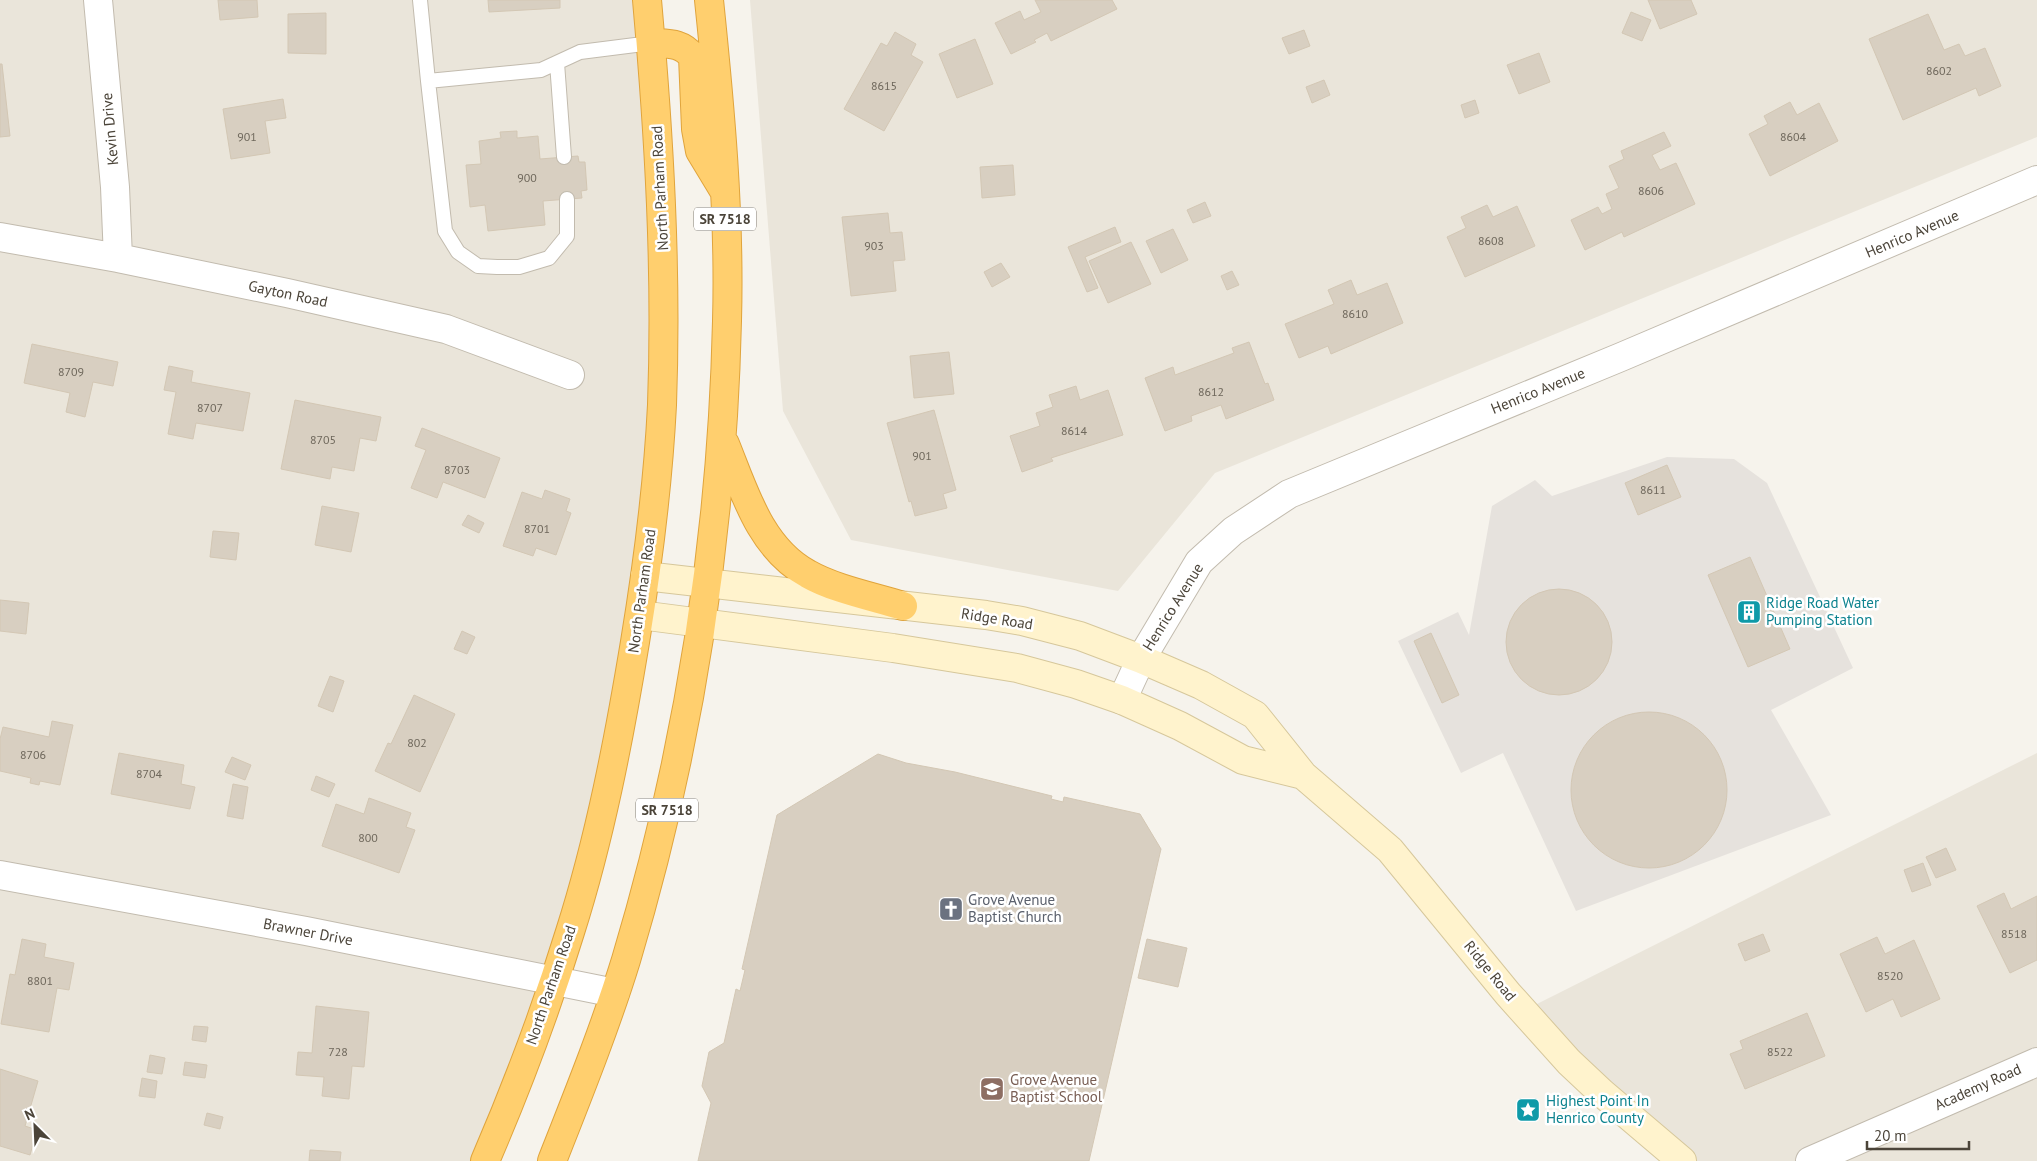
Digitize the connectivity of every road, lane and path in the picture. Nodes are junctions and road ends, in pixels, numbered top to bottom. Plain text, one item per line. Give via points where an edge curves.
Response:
1 (98, 0) edge
2 (420, 0) edge
3 (647, 0) edge
4 (709, 0) edge
5 (651, 43) junction
6 (557, 63) junction
7 (428, 81) junction
8 (564, 157) dead end
9 (2037, 180) edge
10 (724, 190) junction
11 (567, 199) dead end
12 (0, 237) edge
13 (118, 258) junction
14 (570, 375) dead end
15 (722, 438) junction
16 (645, 576) junction
17 (707, 584) junction
18 (903, 606) junction
19 (640, 616) junction
20 (702, 623) junction
21 (1141, 659) junction
22 (1122, 700) junction
23 (1303, 775) junction
24 (0, 875) edge
25 (554, 981) junction
26 (615, 994) junction
27 (2037, 1062) edge
28 (484, 1161) edge
29 (552, 1161) edge
30 (1682, 1161) edge
31 (1810, 1161) edge

1 - 13 street, Kevin Drive
2 - 7 lane
3 - 5 highway, North Parham Road
4 - 10 highway, SR 7518 via 718,81
5 - 6 lane via 580,52
5 - 10 highway via 678,44 693,57 700,151
5 - 16 highway, North Parham Road via 663,222 664,320 662,408
6 - 7 lane via 542,70
6 - 8 lane
7 - 11 lane via 444,230 458,252 478,266 519,267 550,258 567,236
9 - 21 street, Henrico Avenue via 1289,494 1233,531 1199,562
10 - 15 highway, SR 7518 via 728,318
12 - 13 street, Gayton Road
13 - 14 street, Gayton Road via 446,329
15 - 17 highway, SR 7518
15 - 18 highway via 751,508 775,546 789,561 824,581
16 - 17 street, Ridge Road
16 - 19 highway, North Parham Road
17 - 18 street, Ridge Road
17 - 20 highway, SR 7518
18 - 21 street, Ridge Road via 1022,621 1080,636
19 - 20 street, Ridge Road
19 - 25 highway, North Parham Road via 600,821
20 - 22 street, Ridge Road via 1017,668
20 - 26 highway, SR 7518 via 684,733 666,813
21 - 22 street, Henrico Avenue
21 - 23 street, Ridge Road via 1201,685 1255,715
22 - 23 street, Ridge Road via 1243,760
23 - 30 street, Ridge Road via 1390,850 1508,994 1569,1062
24 - 25 street, Brawner Drive via 306,931
25 - 26 street, Brawner Drive
25 - 28 highway, North Parham Road
26 - 29 highway, SR 7518
27 - 31 street, Academy Road

